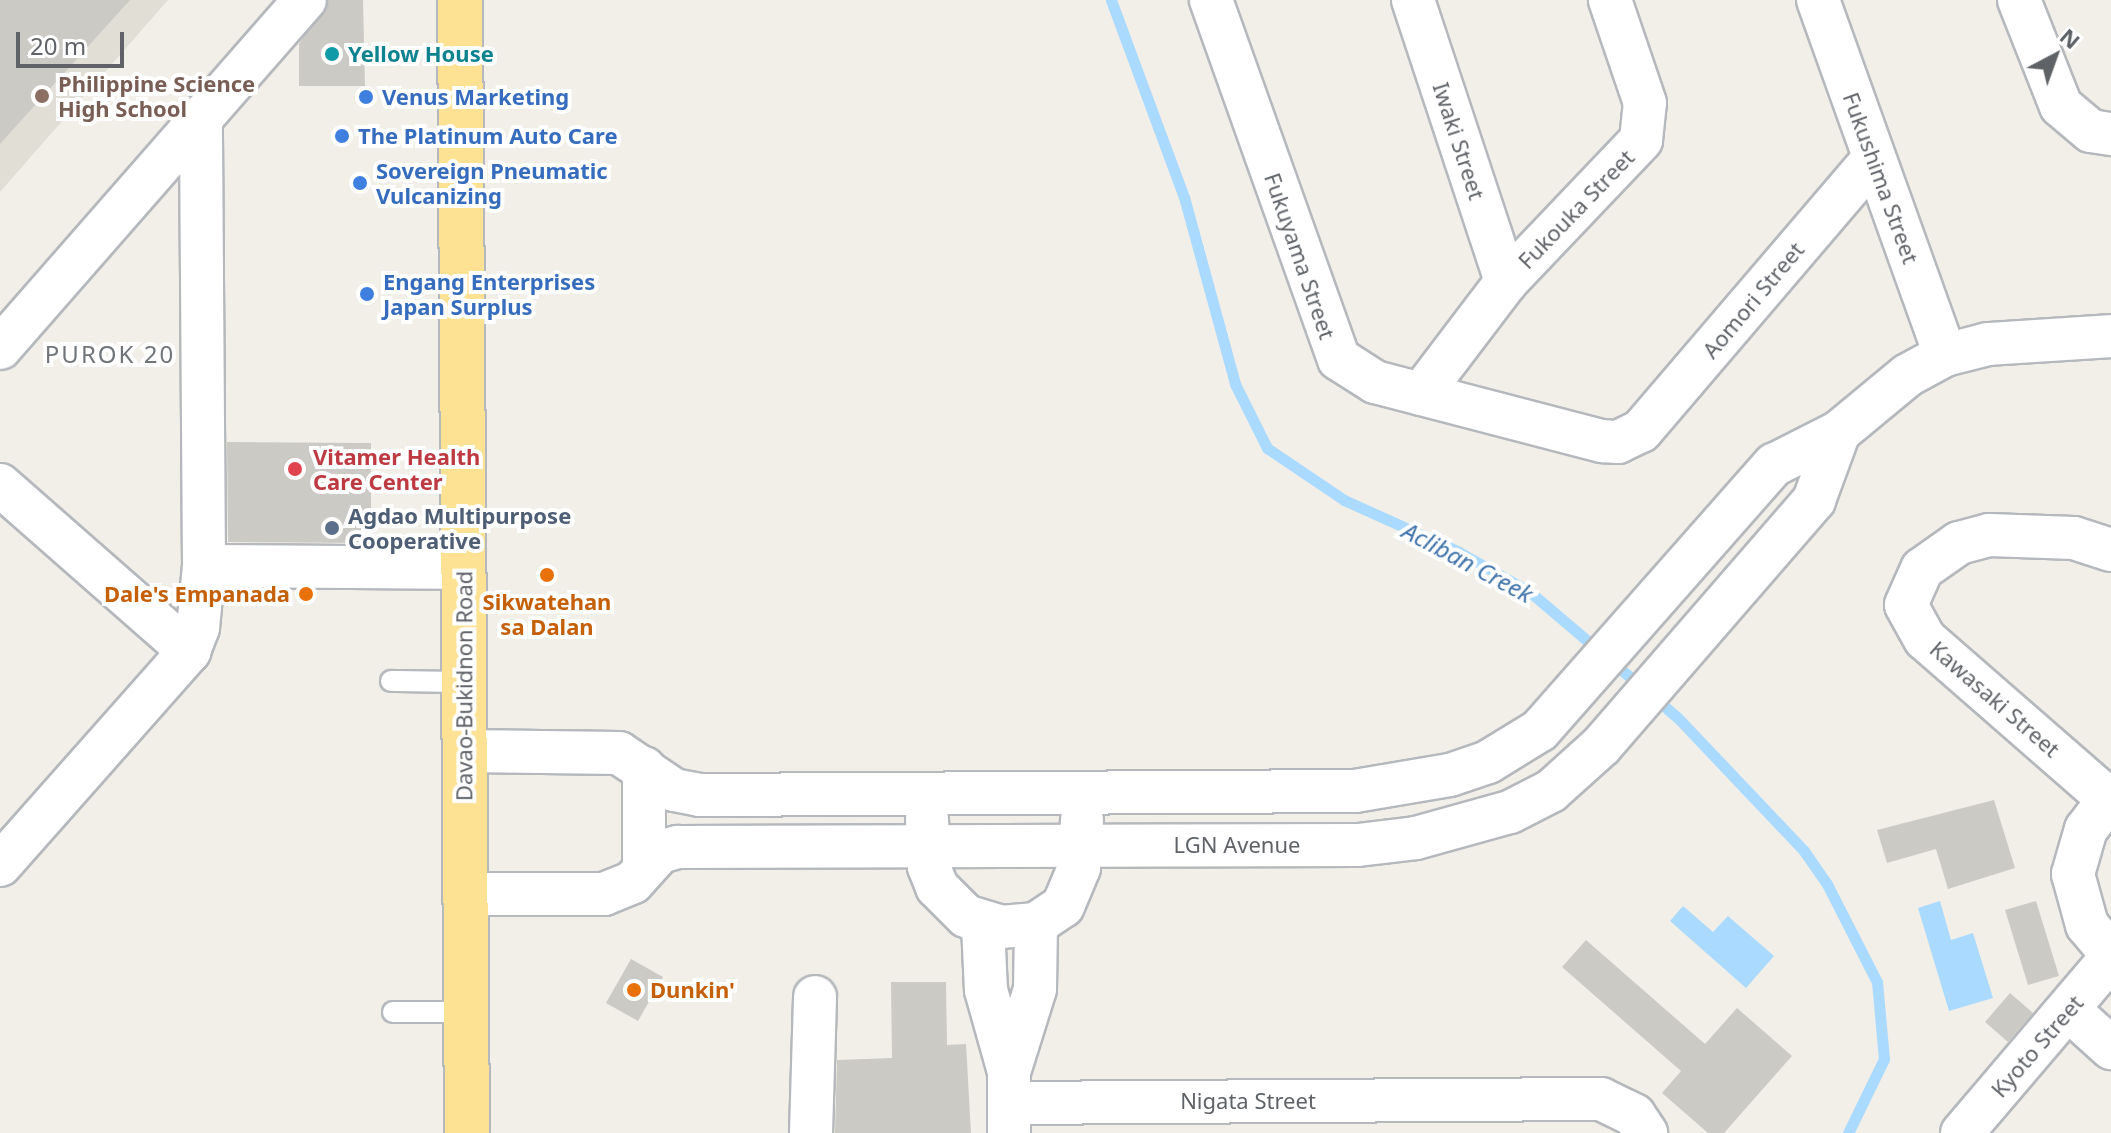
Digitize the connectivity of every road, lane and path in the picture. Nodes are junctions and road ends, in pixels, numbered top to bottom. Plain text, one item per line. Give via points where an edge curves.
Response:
1 (305, 0) edge
2 (460, 0) edge
3 (1211, 0) edge
4 (1413, 0) edge
5 (1610, 0) edge
6 (1818, 0) edge
7 (2019, 0) edge
8 (201, 118) junction
9 (2111, 134) edge
10 (1874, 158) junction
11 (1506, 282) junction
12 (2111, 336) edge
13 (0, 348) edge
14 (1945, 355) junction
15 (1421, 394) junction
16 (1839, 432) junction
17 (1629, 439) joint
18 (0, 485) edge
19 (2111, 550) edge
20 (204, 566) junction
21 (464, 568) junction
22 (189, 651) junction
23 (391, 681) dead end
24 (464, 682) junction
25 (1521, 746) junction
26 (465, 751) junction
27 (644, 768) junction
28 (1327, 791) junction
29 (1551, 791) junction
30 (1081, 793) junction
31 (927, 794) junction
32 (2110, 800) edge
33 (1327, 845) junction
34 (927, 846) junction
35 (1082, 846) junction
36 (0, 865) edge
37 (644, 867) junction
38 (466, 894) junction
39 (1036, 924) junction
40 (983, 925) junction
41 (2111, 956) edge
42 (815, 997) dead end
43 (2069, 1010) junction
44 (393, 1012) dead end
45 (466, 1012) junction
46 (2111, 1048) edge
47 (1009, 1103) edge
48 (1496, 1116) edge
49 (1228, 1117) edge
50 (467, 1133) edge
51 (811, 1133) edge
52 (1646, 1133) edge
53 (1962, 1133) edge

1 - 8 street
2 - 21 highway, Davao-Bukidnon Road
3 - 15 street, Fukuyama Street via 1332,348 1360,376
4 - 11 street, Iwaki Street
5 - 11 street, Fukouka Street via 1645,103 1641,140
6 - 10 street, Fukushima Street
7 - 9 street via 2061,106 2091,131
8 - 13 street
8 - 20 street
10 - 14 street, Fukushima Street
10 - 17 street, Aomori Street
11 - 15 street, Fukouka Street
12 - 14 street via 2041,337
14 - 16 street via 1908,375
15 - 17 street, Fukuyama Street via 1602,441
16 - 25 street via 1774,465 1561,710
16 - 29 street, LGN Avenue via 1814,500 1602,745
18 - 22 street
19 - 32 street, Kawasaki Street via 2074,538 1989,535 1937,555 1911,583 1910,622
20 - 21 street
20 - 22 street via 204,598
21 - 24 highway, Davao-Bukidnon Road
22 - 36 street
23 - 24 lane
24 - 26 highway, Davao-Bukidnon Road
25 - 28 street via 1421,782
25 - 29 street
26 - 27 street via 603,751
26 - 38 highway, Davao-Bukidnon Road
27 - 31 street via 674,790 700,795
27 - 37 street
28 - 30 street
28 - 33 street
29 - 33 street, LGN Avenue via 1465,827 1416,838
30 - 31 street
30 - 35 street
31 - 34 street
32 - 41 street via 2086,829 2073,874 2087,925
33 - 35 street, LGN Avenue
34 - 35 street, LGN Avenue
34 - 37 street, LGN Avenue via 678,847 660,852
34 - 40 street via 937,887
35 - 39 street via 1063,906
37 - 38 street, LGN Avenue via 633,882 604,894
38 - 45 highway, Davao-Bukidnon Road
39 - 40 street
39 - 47 street via 1035,989
40 - 47 street via 986,990
41 - 43 street, Kyoto Street
42 - 51 street
43 - 46 street
43 - 53 street, Kyoto Street
44 - 45 lane
45 - 50 highway, Davao-Bukidnon Road
47 - 49 street, Nigata Street
48 - 49 street, Nigata Street
48 - 52 street, Nigata Street via 1601,1099 1634,1115

